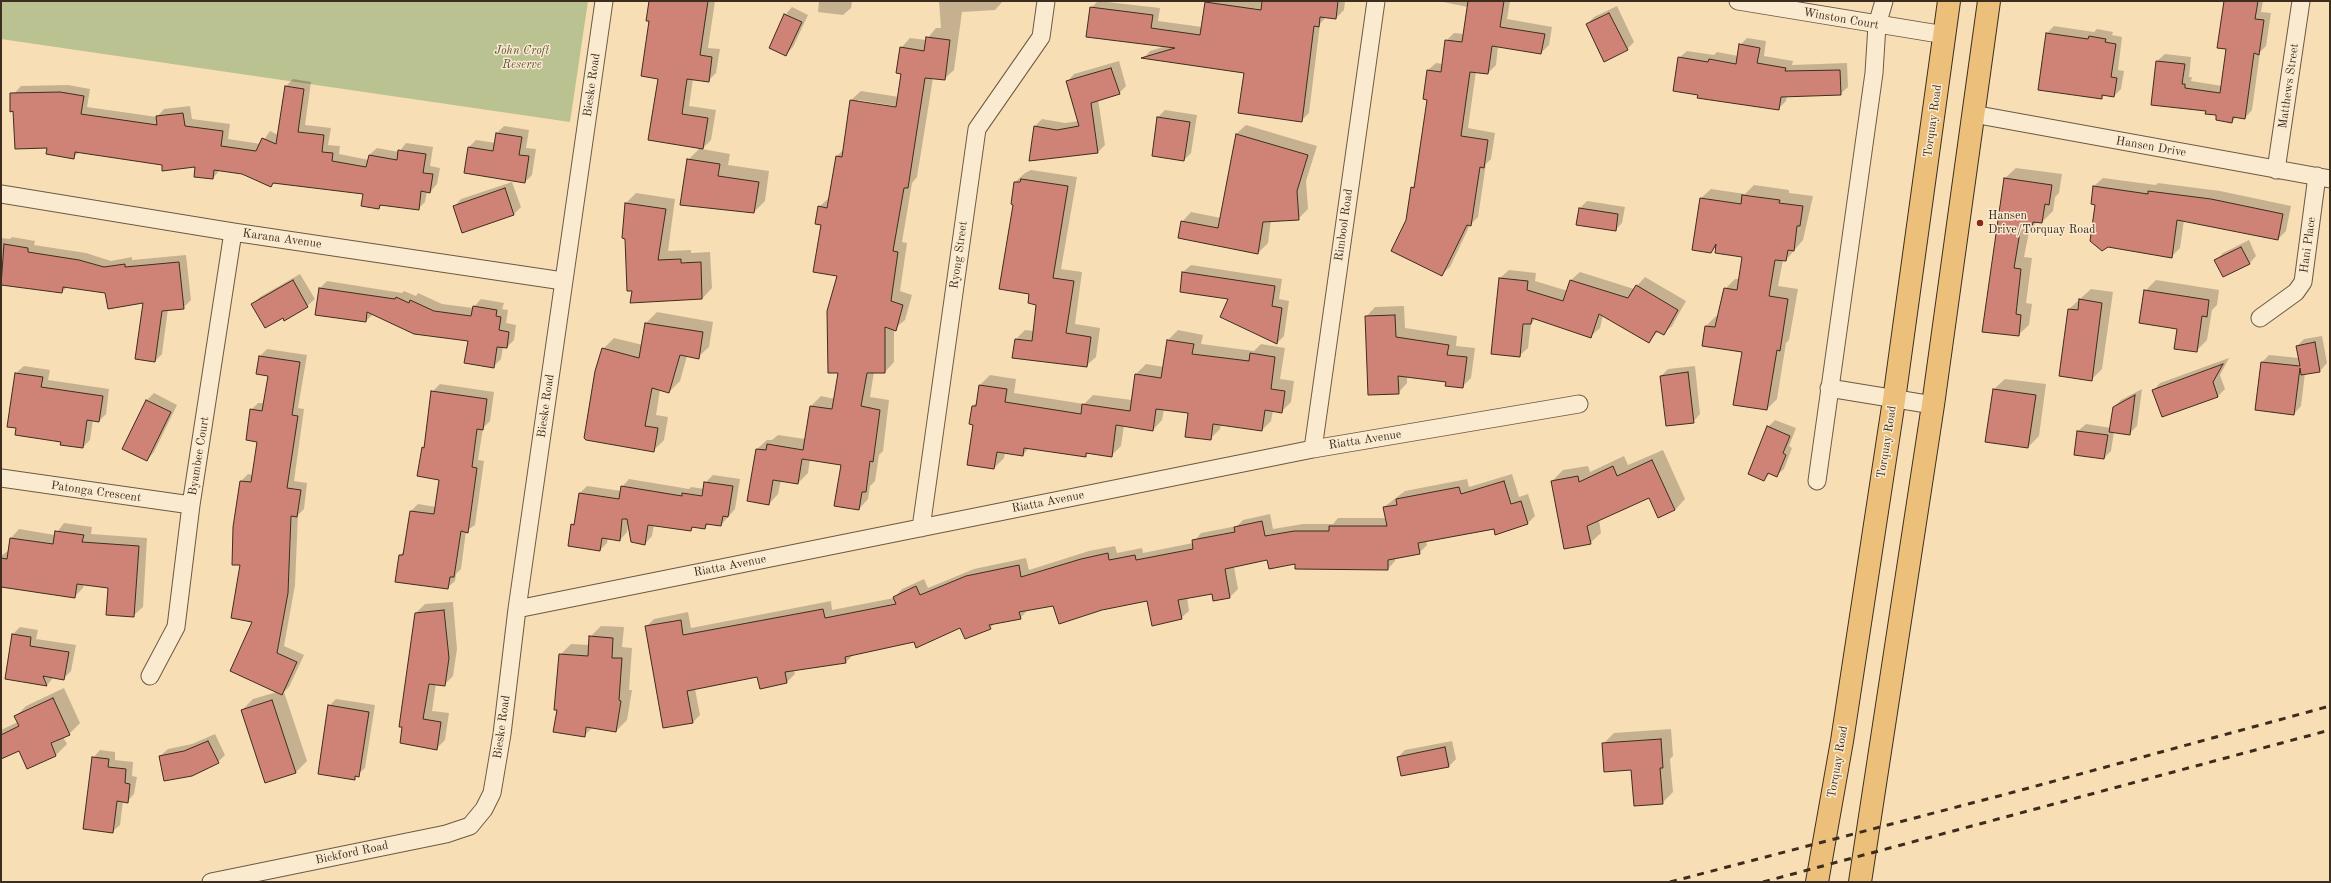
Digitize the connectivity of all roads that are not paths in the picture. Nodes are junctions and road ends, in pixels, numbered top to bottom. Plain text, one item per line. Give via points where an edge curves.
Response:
1 (604, 1) edge
2 (1046, 1) edge
3 (1376, 1) edge
4 (1738, 1) edge
5 (1884, 1) edge
6 (1949, 1) edge
7 (1989, 1) edge
8 (2302, 1) edge
9 (1877, 25) junction
10 (1944, 35) junction
11 (1973, 114) junction
12 (2276, 170) junction
13 (2324, 177) edge
14 (1, 194) edge
15 (233, 232) junction
16 (564, 281) junction
17 (2260, 318) dead end
18 (1829, 388) junction
19 (1894, 400) junction
20 (1580, 404) dead end
21 (1933, 405) junction
22 (1313, 449) junction
23 (1, 478) edge
24 (1817, 481) dead end
25 (191, 505) junction
26 (921, 528) junction
27 (517, 609) junction
28 (150, 676) dead end
29 (484, 808) joint
30 (211, 882) edge
31 (1817, 882) edge
32 (1860, 882) edge

1 - 16 street, Bieske Road
2 - 26 street, Ryong Street via 1041,37 977,129
3 - 22 street, Rimbool Road
4 - 9 street, Winston Court
5 - 9 street
6 - 10 main road, Torquay Road
7 - 11 main road
8 - 12 street, Matthews Street
9 - 10 street, Winston Court
9 - 18 street via 1874,73
10 - 19 main road, Torquay Road
11 - 12 street, Hansen Drive
11 - 21 main road
12 - 13 street, Hansen Drive
13 - 17 street, Hani Place via 2303,282 2296,292
14 - 15 street, Karana Avenue
15 - 16 street, Karana Avenue
15 - 25 street, Byambee Court
16 - 27 street, Bieske Road
18 - 19 street
18 - 24 street
19 - 21 street
19 - 31 main road, Torquay Road via 1842,741
20 - 22 street, Riatta Avenue
21 - 32 main road
22 - 26 street, Riatta Avenue
23 - 25 street, Patonga Crescent
25 - 28 street, Byambee Court via 176,627
26 - 27 street, Riatta Avenue
27 - 29 street, Bieske Road via 502,734 492,793
29 - 30 street, Bickford Road via 470,826 446,834

